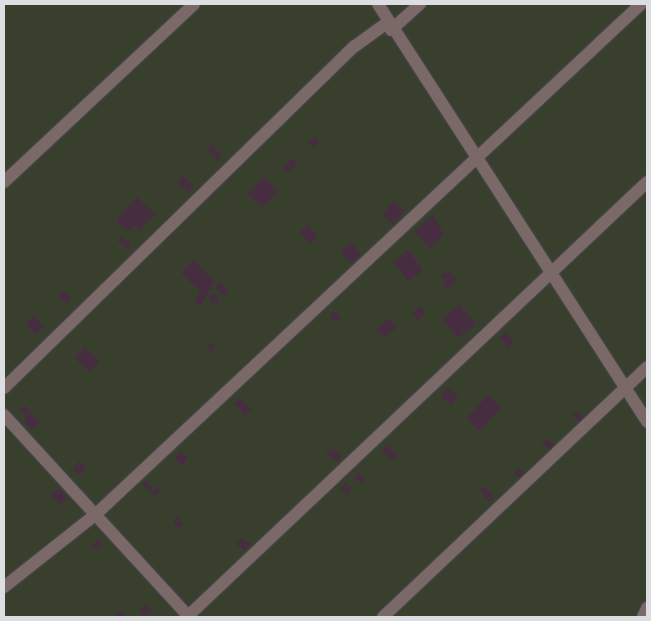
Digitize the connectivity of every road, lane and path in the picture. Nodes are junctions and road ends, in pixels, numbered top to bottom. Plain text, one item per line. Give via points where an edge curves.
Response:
1 (194, 4) edge
2 (378, 4) edge
3 (420, 4) edge
4 (641, 4) edge
5 (389, 26) junction
6 (478, 158) junction
7 (4, 182) edge
8 (647, 182) edge
9 (549, 273) junction
10 (647, 367) edge
11 (4, 388) edge
12 (625, 388) junction
13 (4, 415) edge
14 (647, 422) edge
15 (95, 515) junction
16 (4, 587) edge
17 (647, 608) edge
18 (188, 617) edge
19 (383, 617) edge
20 (643, 617) edge

1 - 7 lane
2 - 5 lane
3 - 5 lane
4 - 6 lane
5 - 6 lane
5 - 11 lane via 355,46
6 - 9 lane
6 - 15 lane
8 - 9 lane
9 - 12 lane
9 - 18 lane
10 - 12 lane
12 - 14 lane
12 - 19 lane
13 - 15 lane
15 - 16 lane
15 - 18 lane
17 - 20 lane

